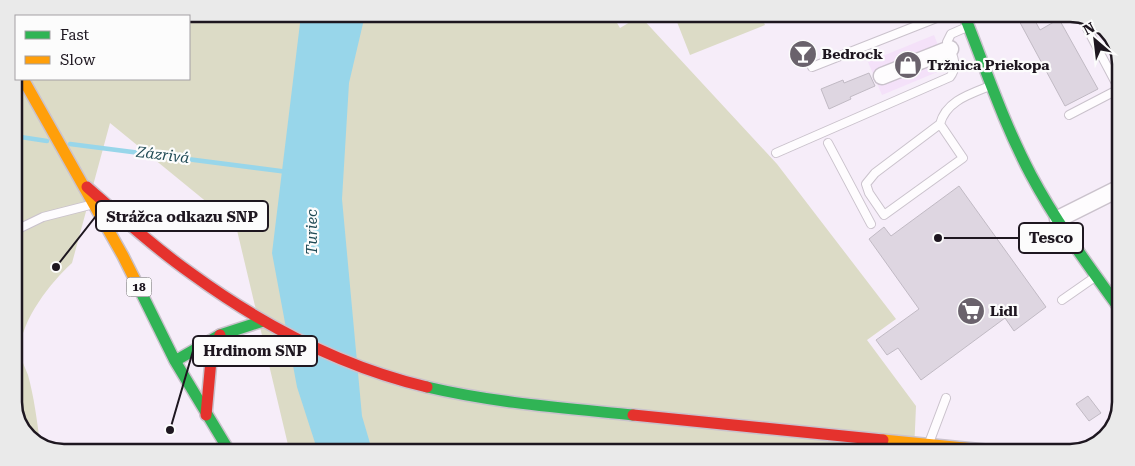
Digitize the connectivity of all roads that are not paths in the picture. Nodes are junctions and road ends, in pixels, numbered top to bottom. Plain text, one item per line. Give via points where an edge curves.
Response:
1 (926, 22) edge
2 (966, 22) edge
3 (967, 22) edge
4 (1085, 25) edge
5 (950, 49) junction
6 (812, 67) dead end
7 (1112, 74) edge
8 (882, 76) dead end
9 (24, 80) edge
10 (992, 85) junction
11 (1112, 92) edge
12 (1069, 115) dead end
13 (940, 124) junction
14 (828, 143) dead end
15 (776, 154) dead end
16 (84, 184) junction
17 (866, 184) junction
18 (1112, 192) edge
19 (854, 194) junction
20 (94, 204) junction
21 (1058, 219) junction
22 (871, 224) dead end
23 (23, 227) edge
24 (1096, 276) junction
25 (1112, 298) edge
26 (1062, 300) dead end
27 (263, 321) junction
28 (220, 335) junction
29 (175, 361) junction
30 (946, 398) dead end
31 (206, 415) junction
32 (225, 444) edge
33 (928, 444) joint

1 - 6 lane
2 - 5 lane via 951,34 947,42
3 - 10 street
4 - 7 lane
5 - 8 street
5 - 15 lane via 955,65 950,77
9 - 16 street, 18
10 - 13 lane via 958,100 942,114
10 - 21 street via 1030,174
11 - 12 lane
13 - 17 lane via 875,173
13 - 17 lane via 963,158 884,215
14 - 19 lane
16 - 20 street, 18
16 - 27 street via 180,266
17 - 19 lane
18 - 21 street
19 - 22 lane
20 - 23 lane via 43,217
20 - 29 street, 18
21 - 24 street
24 - 25 street
24 - 26 lane
27 - 28 street
27 - 33 street via 371,369 452,393 520,404
28 - 29 street
28 - 31 street via 211,360
29 - 31 street, 18
30 - 33 lane
31 - 32 street, 18

